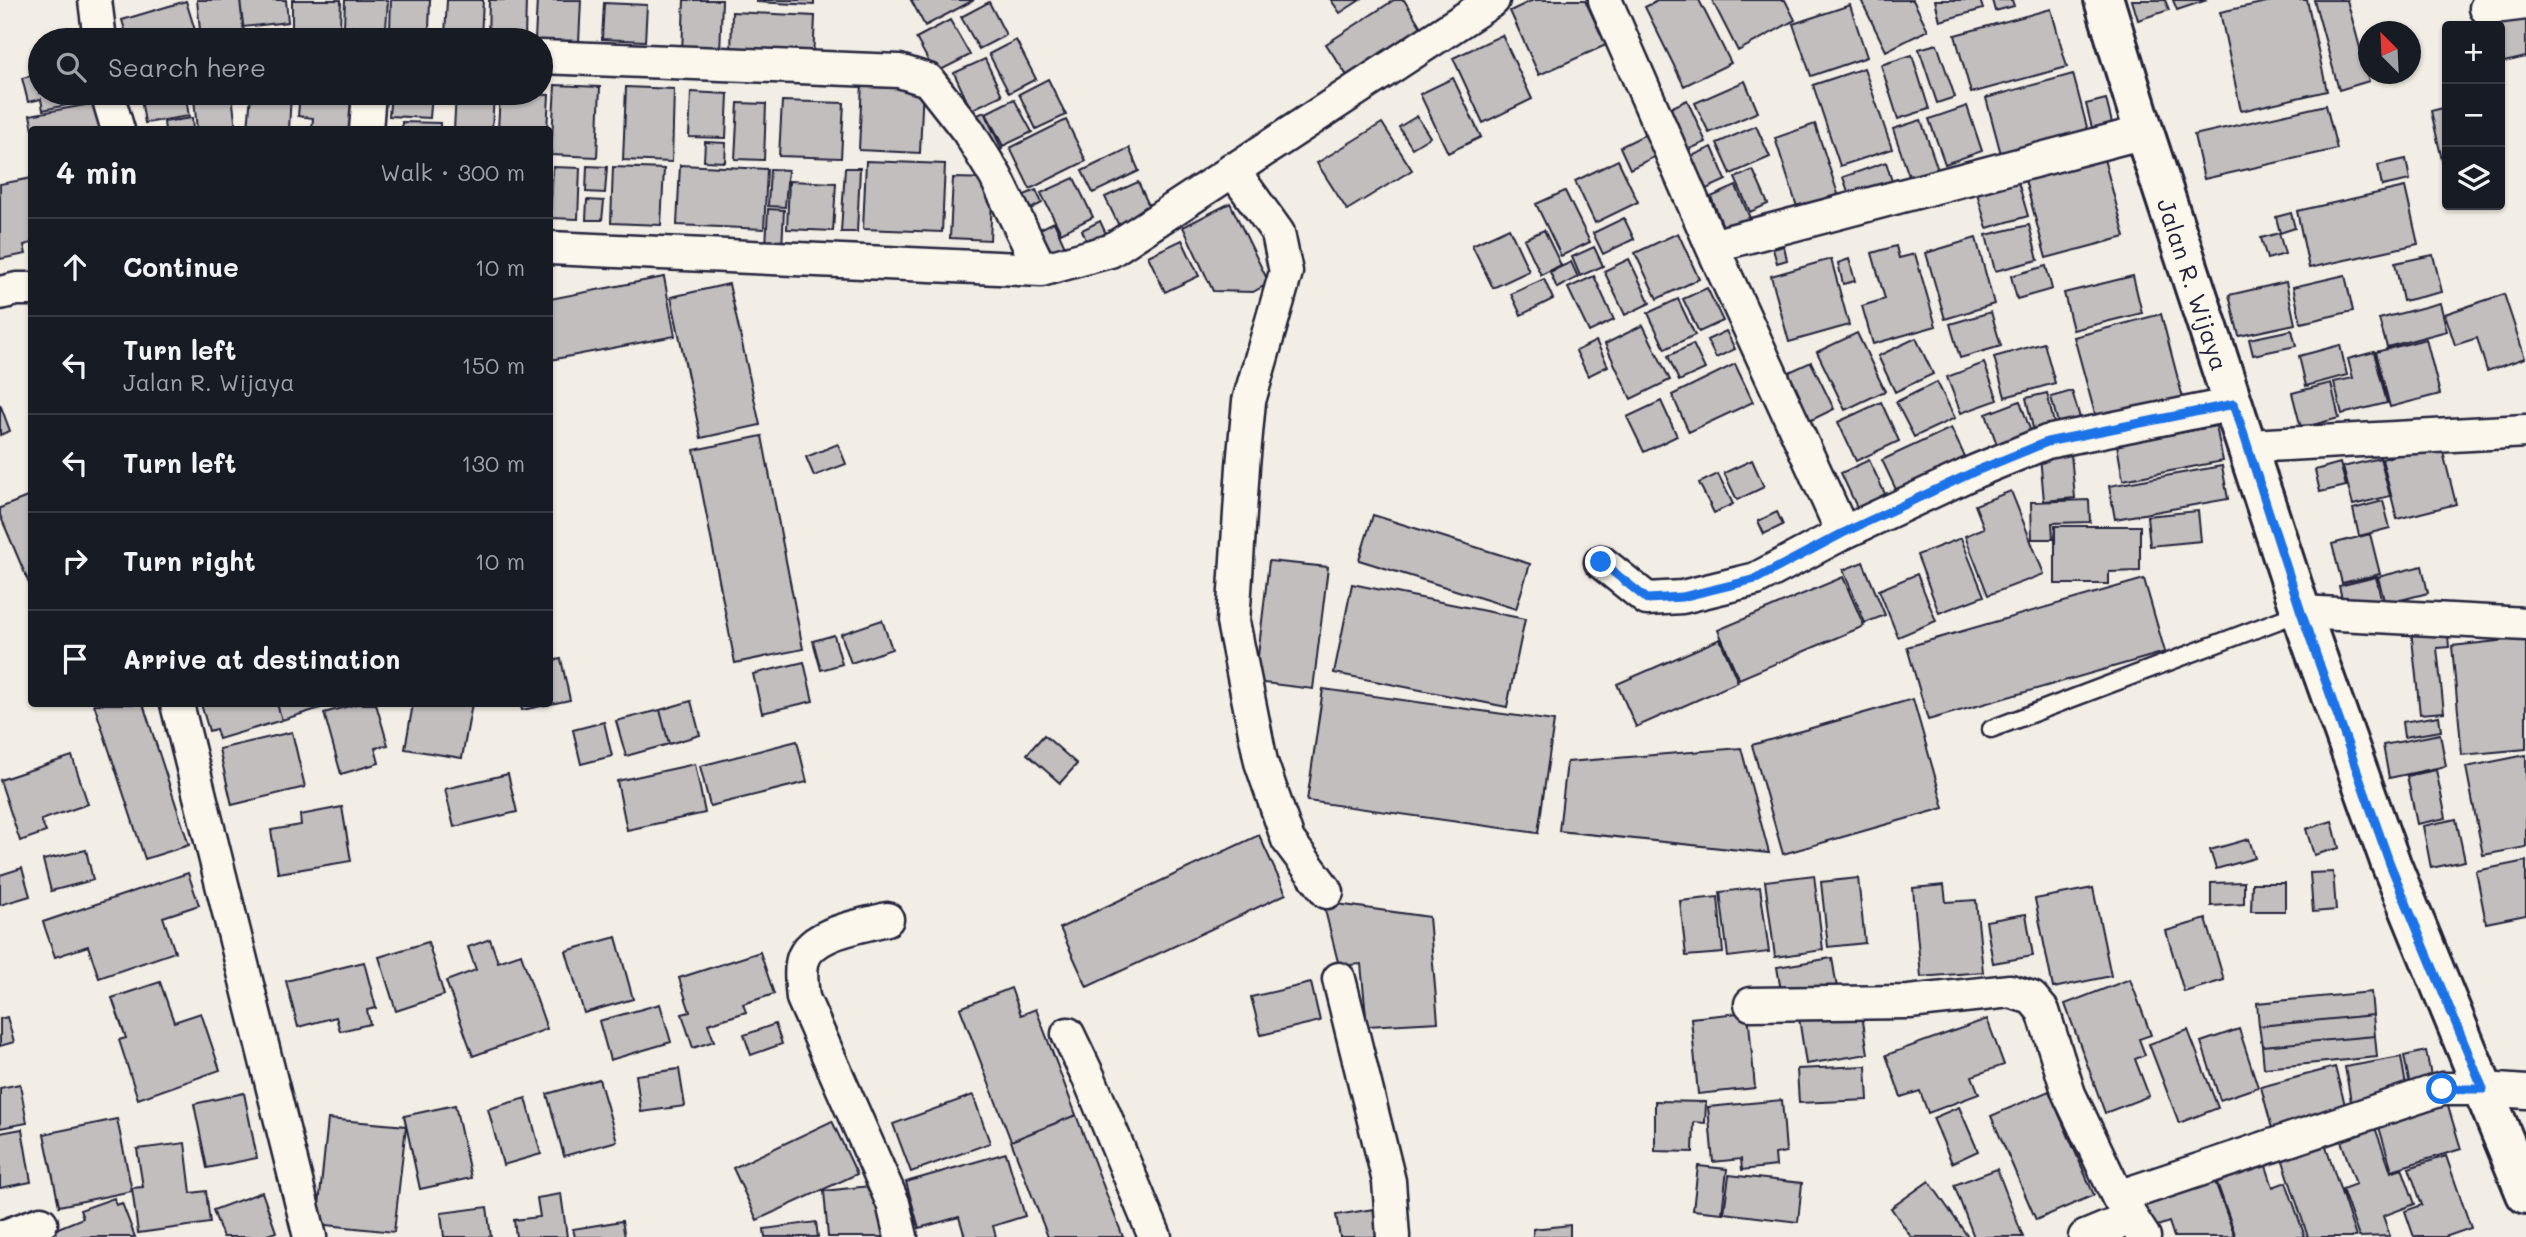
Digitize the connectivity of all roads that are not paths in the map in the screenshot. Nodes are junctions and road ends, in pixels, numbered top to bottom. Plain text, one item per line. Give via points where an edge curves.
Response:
1 (95, 0) edge
2 (1493, 0) edge
3 (1605, 0) edge
4 (2104, 0) edge
5 (2526, 3) edge
6 (2486, 8) dead end
7 (98, 28) edge
8 (553, 57) edge
9 (111, 105) edge
10 (368, 105) edge
11 (117, 126) edge
12 (366, 126) edge
13 (2144, 132) junction
14 (1232, 169) junction
15 (1712, 246) junction
16 (553, 248) edge
17 (1041, 270) junction
18 (28, 289) edge
19 (0, 293) edge
20 (2234, 404) junction
21 (2526, 431) edge
22 (2248, 446) junction
23 (1843, 533) junction
24 (1601, 562) dead end
25 (2301, 612) junction
26 (2526, 624) edge
27 (178, 707) edge
28 (1991, 729) dead end
29 (1327, 892) dead end
30 (887, 919) dead end
31 (1339, 979) dead end
32 (1751, 1004) dead end
33 (1068, 1034) dead end
34 (2483, 1089) junction
35 (2526, 1092) edge
36 (2526, 1194) edge
37 (2131, 1217) edge
38 (41, 1223) dead end
39 (2, 1237) edge
40 (310, 1237) edge
41 (901, 1237) edge
42 (1155, 1237) edge
43 (1393, 1237) edge
44 (2085, 1237) edge

1 - 7 street
2 - 14 street
3 - 15 street
4 - 13 street, Jalan R. Wijaya
5 - 6 street
8 - 17 street via 899,71 928,80 996,177
9 - 11 street
10 - 12 street
13 - 15 street
13 - 20 street, Jalan R. Wijaya
14 - 17 street via 1110,251
14 - 29 street via 1278,233 1286,272 1250,401 1233,622 1261,762 1288,840
15 - 23 street
16 - 17 street
18 - 19 street
20 - 22 street, Jalan R. Wijaya
20 - 23 street via 2047,442
21 - 22 street
22 - 25 street, Jalan R. Wijaya
23 - 24 street via 1756,579 1682,597 1647,599
25 - 26 street
25 - 28 lane
25 - 34 street, Jalan R. Wijaya via 2390,864
27 - 40 street
30 - 41 street via 814,942 802,961 803,998 894,1203
31 - 43 street via 1389,1181
32 - 37 street via 1909,1002 2010,992 2032,998 2043,1011 2069,1094
33 - 42 street
34 - 35 street
34 - 36 street, Jalan R. Wijaya
34 - 37 street via 2442,1089
37 - 44 street
38 - 39 street

